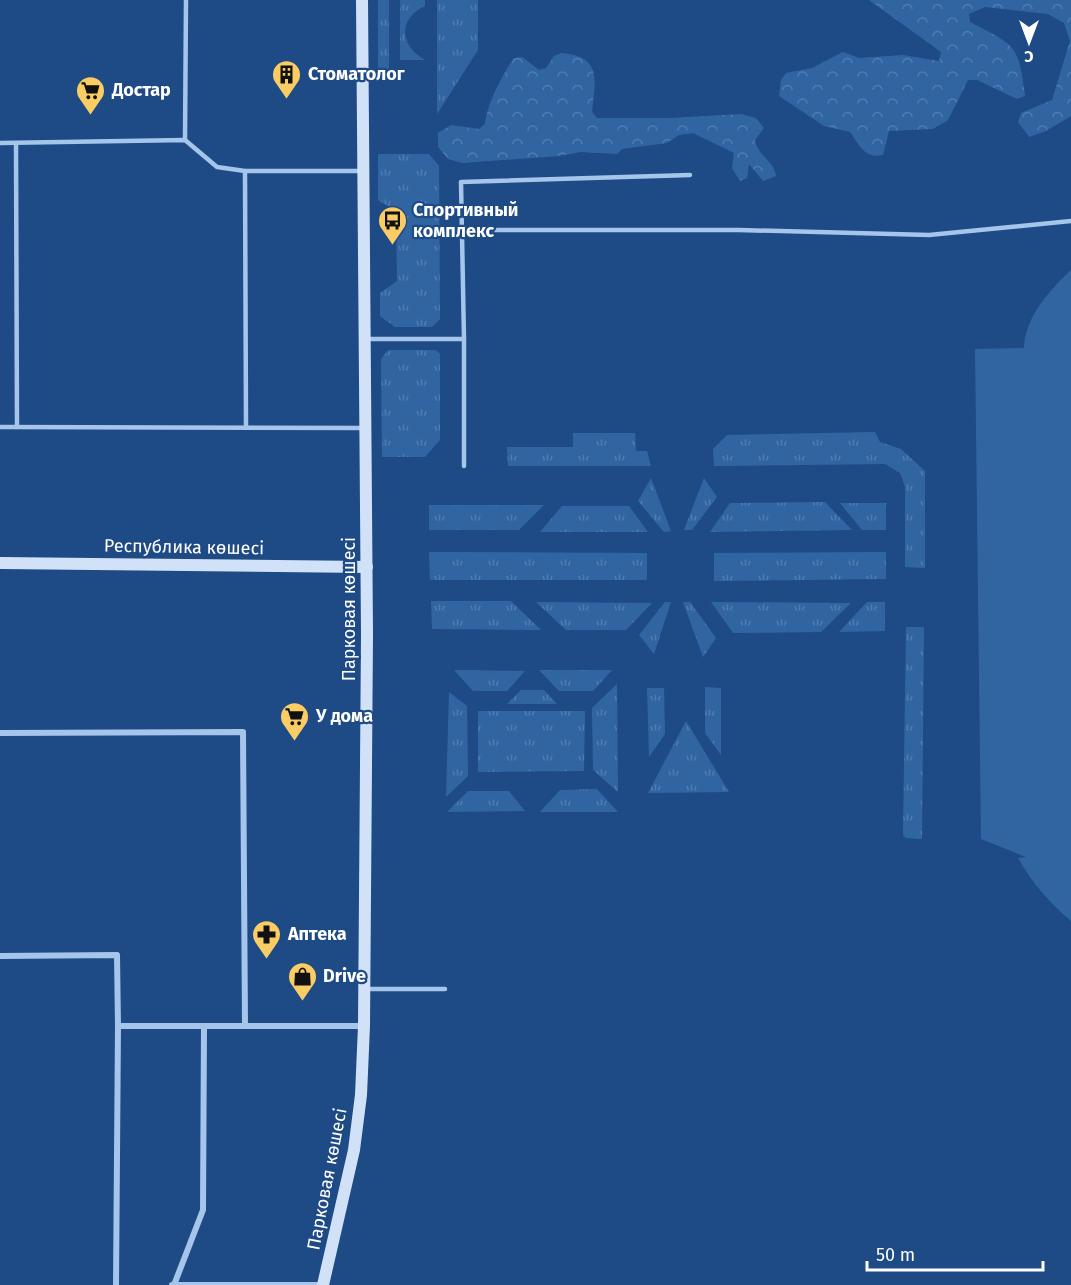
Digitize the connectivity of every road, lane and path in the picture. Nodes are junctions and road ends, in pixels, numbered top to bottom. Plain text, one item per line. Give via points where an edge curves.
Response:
1 (186, 0) edge
2 (362, 0) edge
3 (185, 140) junction
4 (0, 143) edge
5 (16, 143) junction
6 (245, 171) junction
7 (366, 171) junction
8 (690, 175) dead end
9 (1071, 221) edge
10 (462, 230) junction
11 (366, 339) junction
12 (464, 339) junction
13 (0, 427) edge
14 (17, 427) junction
15 (246, 427) junction
16 (365, 428) junction
17 (464, 466) dead end
18 (0, 563) edge
19 (367, 567) junction
20 (0, 733) edge
21 (0, 956) edge
22 (445, 988) dead end
23 (364, 989) junction
24 (118, 1026) junction
25 (245, 1026) junction
26 (364, 1026) junction
27 (204, 1027) junction
28 (116, 1285) edge
29 (173, 1285) edge
30 (324, 1285) edge

1 - 3 lane
2 - 7 street, Парковая көшесі
3 - 5 lane
3 - 6 lane via 217,166
4 - 5 lane
5 - 14 lane
6 - 7 lane
6 - 15 lane
7 - 11 street, Парковая көшесі
8 - 10 lane via 461,182
9 - 10 lane via 929,235
10 - 12 lane
11 - 12 lane
11 - 16 street, Парковая көшесі
12 - 17 lane
13 - 14 lane
14 - 15 lane
15 - 16 lane
16 - 19 street, Парковая көшесі
18 - 19 street, Республика көшесі
19 - 23 street, Парковая көшесі
20 - 25 street via 243,732
21 - 24 street via 117,955
22 - 23 lane
23 - 26 street, Парковая көшесі
24 - 27 street
24 - 28 street
25 - 26 street
25 - 27 street
26 - 30 street, Парковая көшесі via 354,1150
27 - 29 street via 202,1210
29 - 30 street

